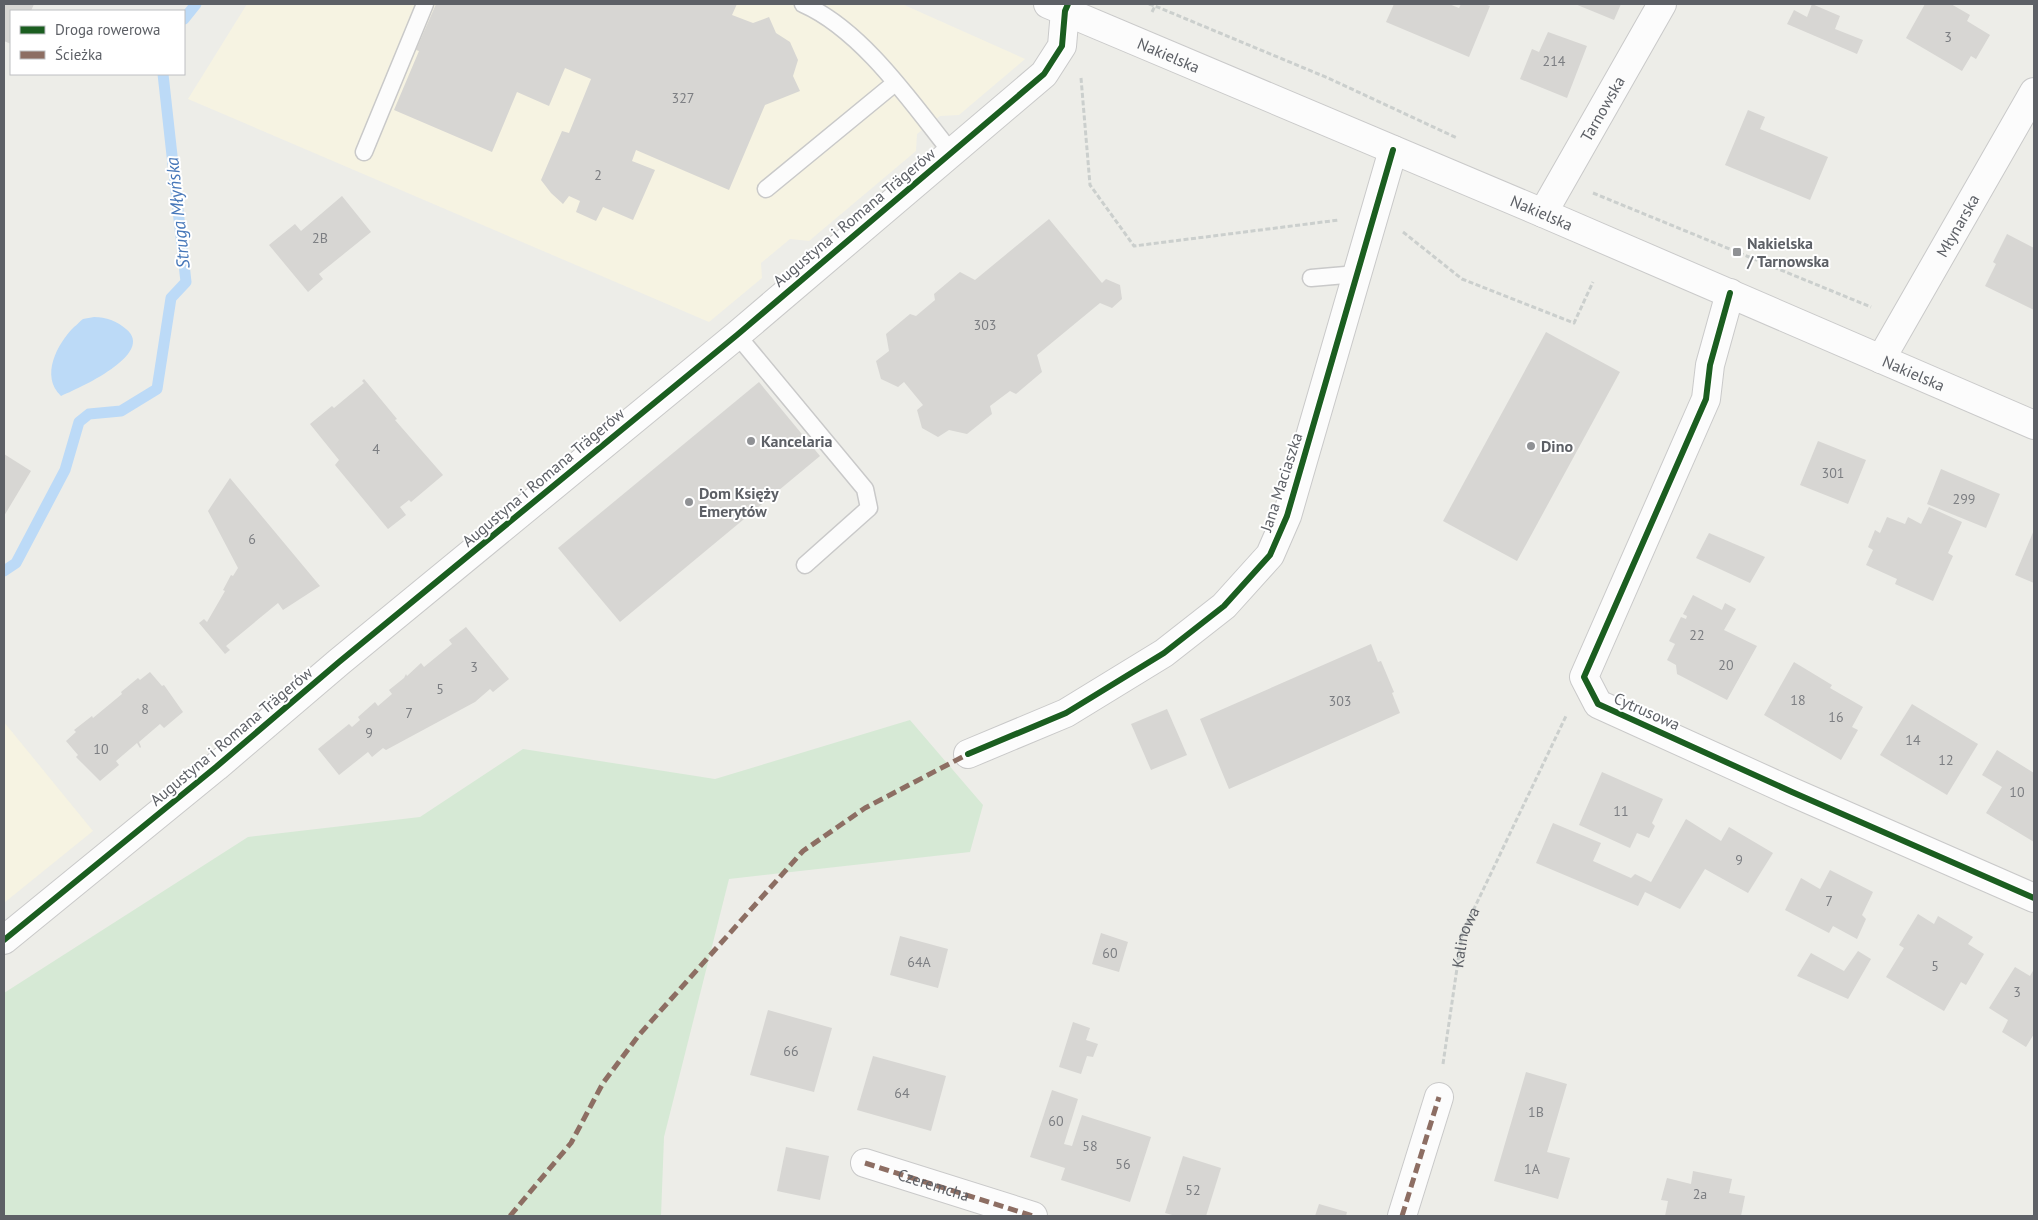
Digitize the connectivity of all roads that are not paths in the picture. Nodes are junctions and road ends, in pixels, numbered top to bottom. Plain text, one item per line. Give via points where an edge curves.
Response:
1 (425, 4) edge
2 (804, 4) edge
3 (1662, 4) edge
4 (1061, 6) edge
5 (894, 83) junction
6 (2034, 92) edge
7 (1393, 150) junction
8 (364, 152) dead end
9 (951, 152) junction
10 (766, 189) dead end
11 (1543, 213) junction
12 (1357, 274) junction
13 (1311, 278) dead end
14 (1730, 293) junction
15 (737, 335) junction
16 (1881, 359) junction
17 (2034, 425) edge
18 (805, 565) dead end
19 (968, 754) dead end
20 (2034, 898) edge
21 (4, 940) edge
22 (1438, 1097) road end
23 (865, 1163) dead end
24 (1033, 1216) edge
25 (1402, 1216) edge

1 - 8 lane
2 - 5 lane via 841,28 872,55
3 - 11 street, Tarnowska
4 - 7 street, Nakielska
4 - 9 street, Augustyna i Romana Trägerów via 1062,46 1049,68
5 - 9 lane
5 - 10 lane
6 - 16 street, Młynarska
7 - 11 street, Nakielska
7 - 12 street, Jana Maciaszka
9 - 15 street, Augustyna i Romana Trägerów
11 - 14 street, Nakielska
12 - 13 lane
12 - 19 street, Jana Maciaszka via 1287,516 1270,556 1224,606 1164,653 1066,713
14 - 16 street, Nakielska
14 - 20 street, Cytrusowa via 1710,365 1706,399 1584,676 1598,704
15 - 18 lane via 864,489 869,508
15 - 21 street, Augustyna i Romana Trägerów via 339,662 202,780
16 - 17 street, Nakielska
22 - 25 street
23 - 24 street, Czeremcha

